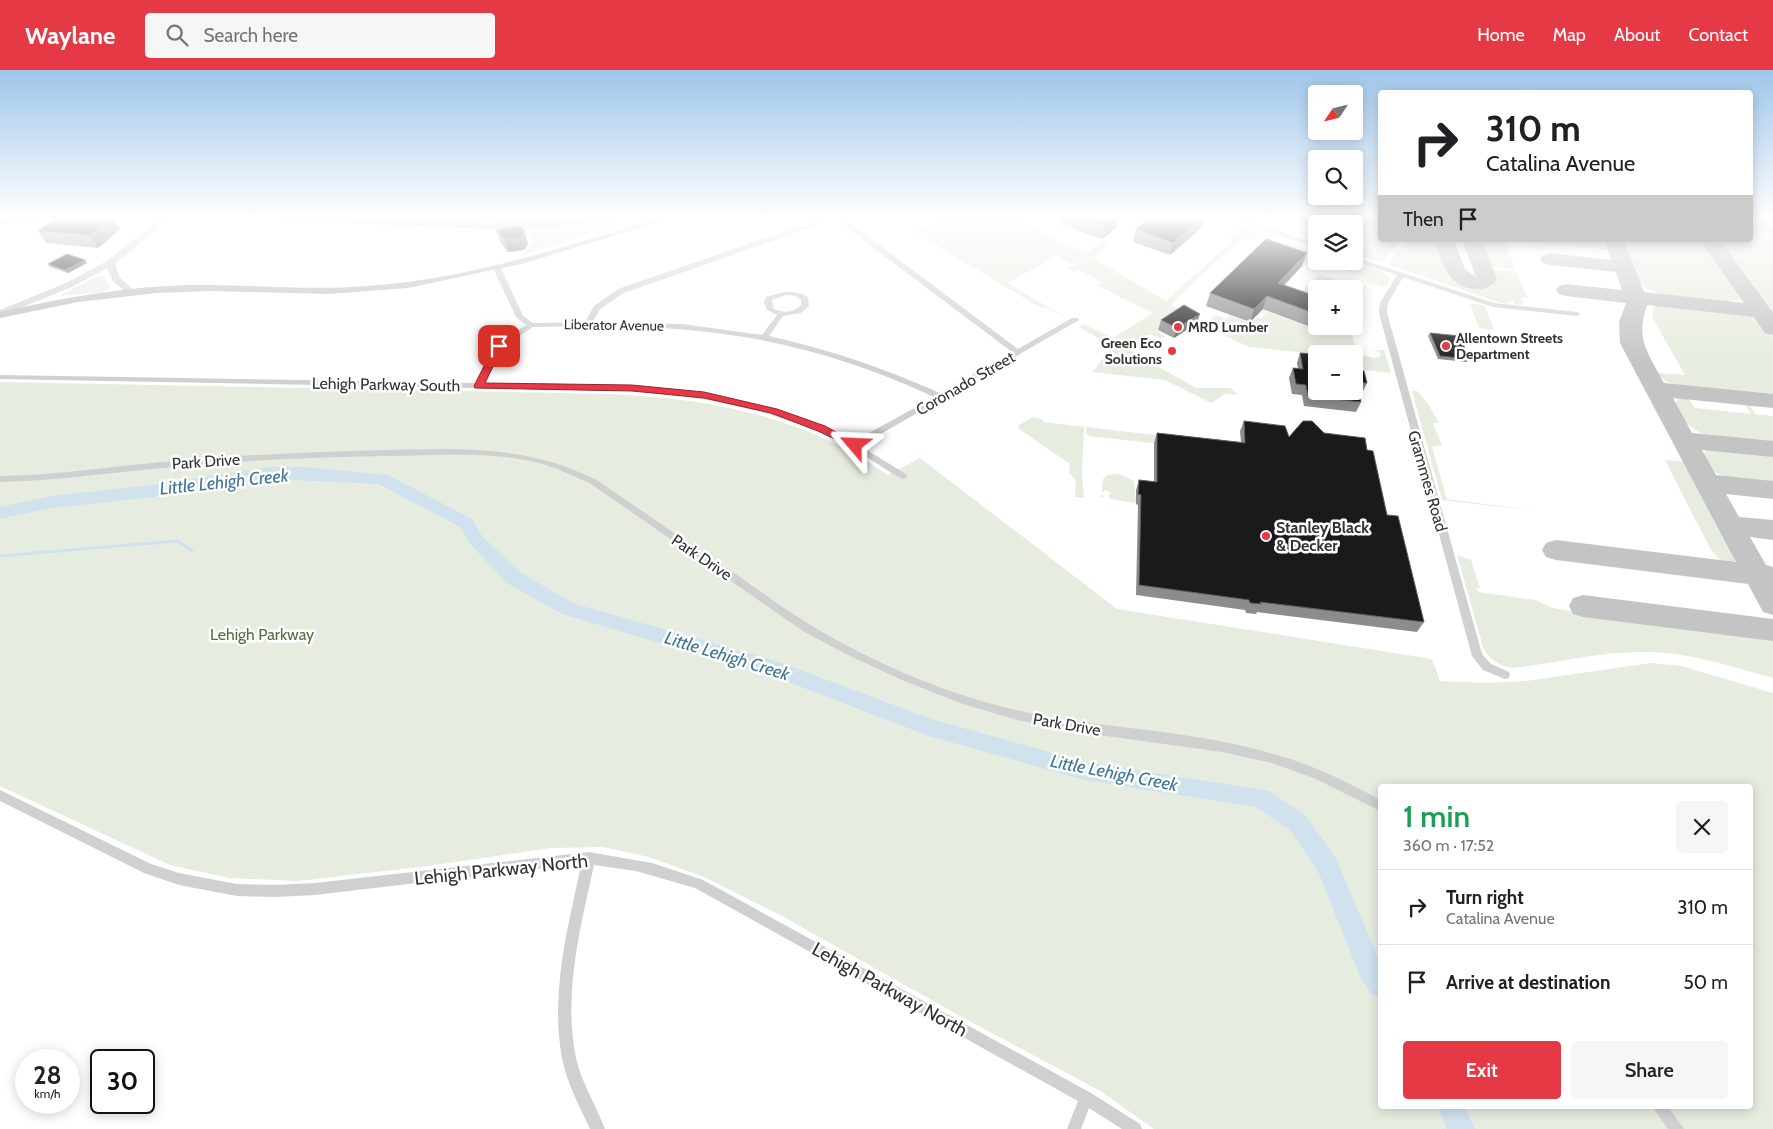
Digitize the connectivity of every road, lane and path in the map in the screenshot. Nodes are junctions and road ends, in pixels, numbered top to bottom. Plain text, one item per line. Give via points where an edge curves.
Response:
1 (104, 266) edge
2 (111, 266) edge
3 (503, 266) edge
4 (691, 266) edge
5 (903, 266) edge
6 (1377, 266) edge
7 (497, 268) junction
8 (1401, 274) junction
9 (132, 293) junction
10 (0, 314) edge
11 (781, 314) junction
12 (1577, 314) dead end
13 (1075, 320) dead end
14 (588, 324) junction
15 (531, 325) junction
16 (764, 337) junction
17 (1018, 352) junction
18 (0, 377) edge
19 (479, 386) junction
20 (941, 396) junction
21 (855, 445) junction
22 (903, 476) dead end
23 (0, 479) edge
24 (1505, 675) dead end
25 (0, 795) edge
26 (1378, 805) edge
27 (589, 858) junction
28 (1086, 1098) junction
29 (1661, 1109) edge
30 (598, 1129) edge
31 (1074, 1129) edge
32 (1135, 1129) edge
33 (1677, 1129) edge

1 - 10 street via 70,285
2 - 9 street via 116,279
3 - 7 main road
4 - 14 street via 621,291 597,308
5 - 17 street
6 - 8 street
7 - 9 main road via 368,289 210,288
7 - 15 street via 520,317
8 - 12 street via 1493,305
8 - 24 street, Grammes Road via 1383,307 1392,349 1477,656 1487,667
9 - 10 main road
11 - 11 street via 799,312 805,306 805,299 792,293 773,296 768,307
11 - 16 street
13 - 17 street, Coronado Street
14 - 15 street, Liberator Avenue
14 - 16 street, Liberator Avenue via 673,326
15 - 19 street via 499,346
16 - 20 street, Liberator Avenue via 855,360
17 - 20 street, Coronado Street
18 - 19 street, Lehigh Parkway South
19 - 21 street, Lehigh Parkway South via 632,388 704,395 774,411
20 - 21 street, Coronado Street
21 - 22 street, Lehigh Parkway South
23 - 26 street, Park Drive via 215,460 328,454 471,451 529,457 568,469 594,482 802,625 898,674 982,706 1033,719 1258,754 1324,777
25 - 27 street, Lehigh Parkway North via 148,869 194,883 237,890 315,889
27 - 28 street, Lehigh Parkway North via 646,867 699,884
27 - 30 street via 564,982 562,1008 576,1086
28 - 31 street
28 - 32 street, Lehigh Parkway North
29 - 33 street

